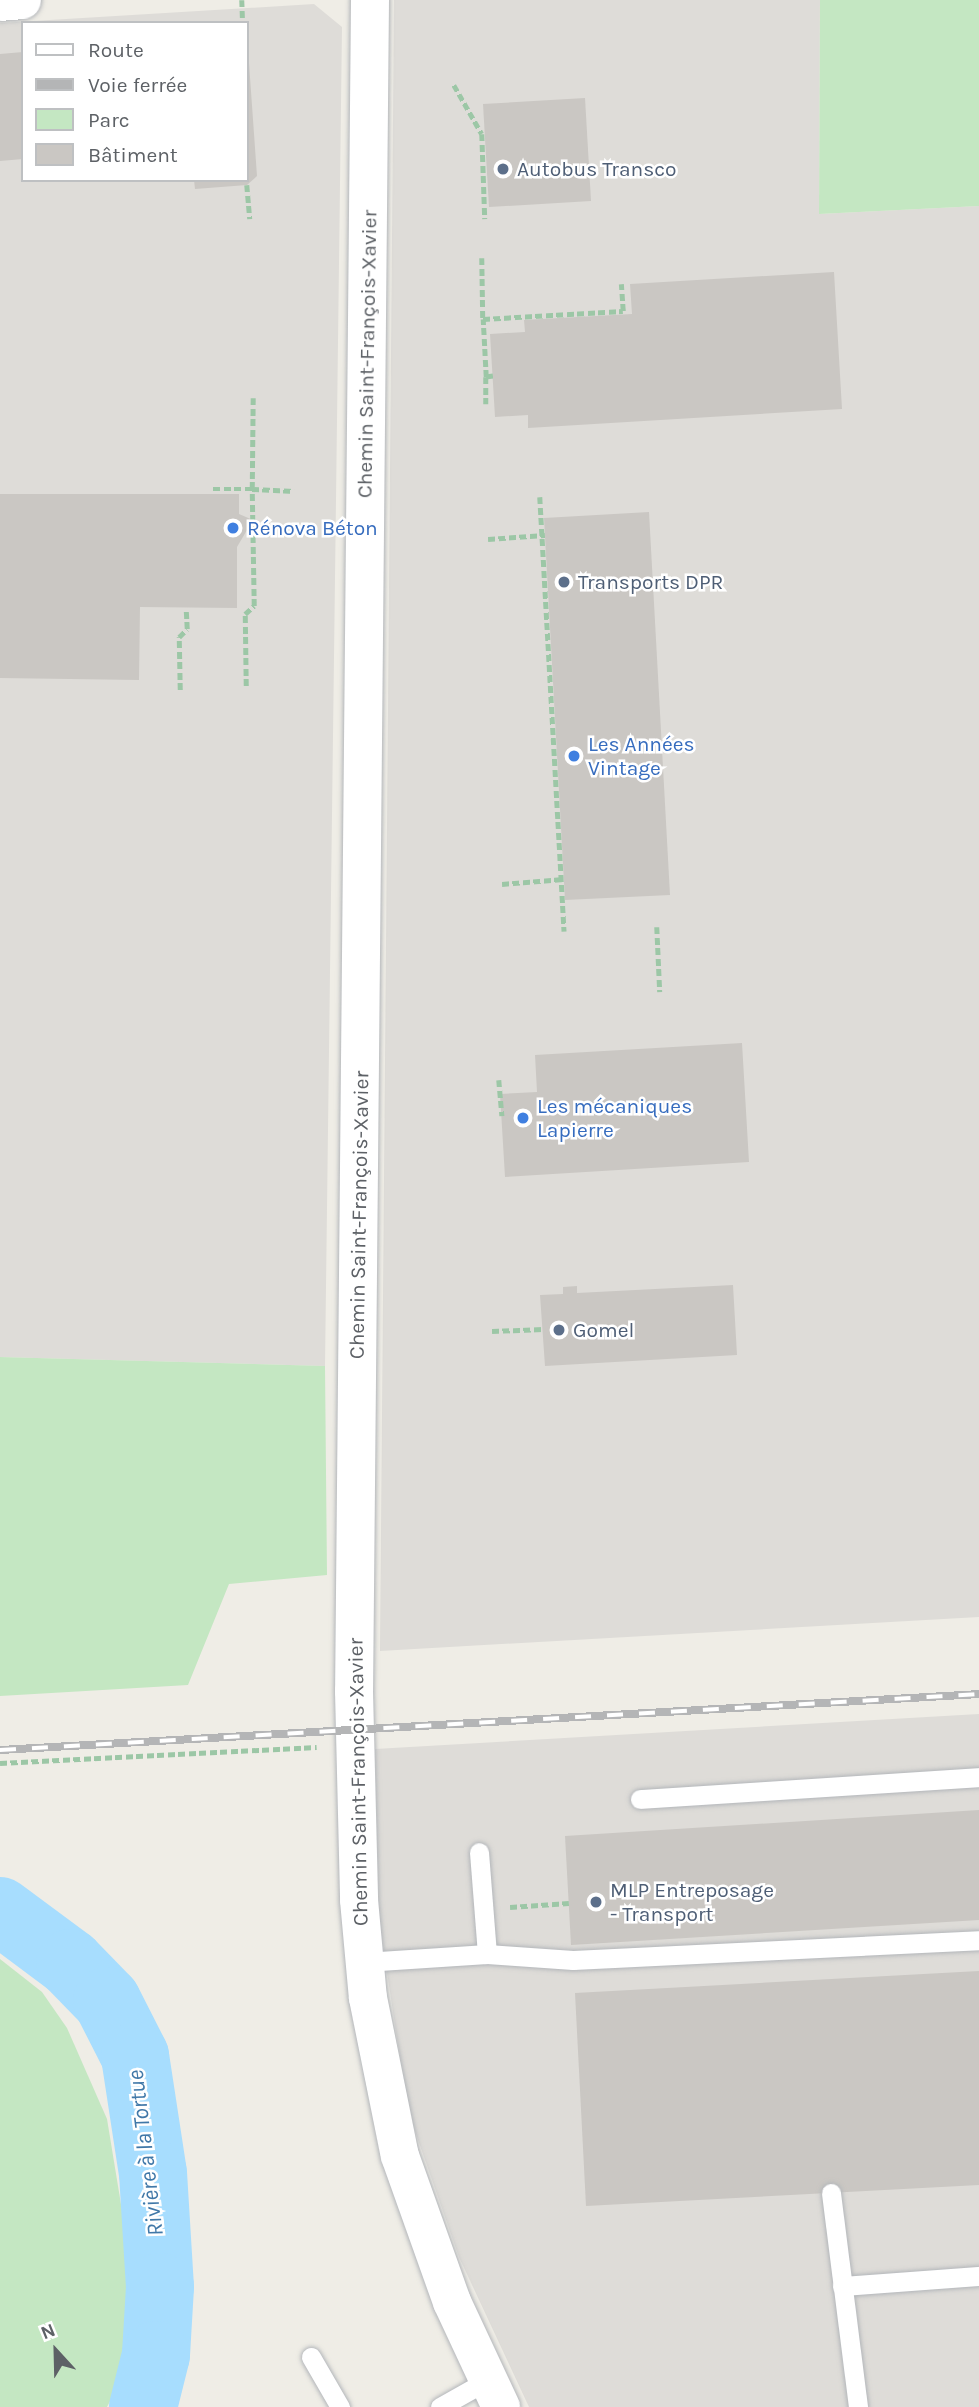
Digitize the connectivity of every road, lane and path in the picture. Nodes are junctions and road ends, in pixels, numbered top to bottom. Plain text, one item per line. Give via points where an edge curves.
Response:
1 (22, 0) edge
2 (242, 0) edge
3 (370, 0) edge
4 (0, 2) edge
5 (243, 21) edge
6 (454, 85) dead end
7 (247, 185) dead end
8 (250, 219) dead end
9 (485, 219) dead end
10 (482, 258) dead end
11 (621, 284) dead end
12 (483, 319) junction
13 (493, 376) dead end
14 (486, 377) junction
15 (253, 398) dead end
16 (486, 404) dead end
17 (213, 489) dead end
18 (252, 489) junction
19 (294, 491) dead end
20 (540, 497) dead end
21 (543, 535) junction
22 (488, 539) dead end
23 (186, 608) dead end
24 (246, 685) dead end
25 (180, 690) dead end
26 (563, 880) junction
27 (502, 884) dead end
28 (657, 927) dead end
29 (564, 931) dead end
30 (660, 992) dead end
31 (499, 1080) dead end
32 (502, 1116) dead end
33 (542, 1329) dead end
34 (492, 1331) dead end
35 (355, 1745) junction
36 (0, 1763) edge
37 (979, 1777) edge
38 (640, 1799) dead end
39 (479, 1852) dead end
40 (569, 1903) dead end
41 (484, 1909) junction
42 (979, 1940) edge
43 (487, 1954) junction
44 (364, 1962) junction
45 (831, 2193) dead end
46 (979, 2276) edge
47 (842, 2286) junction
48 (311, 2357) dead end
49 (495, 2393) edge
50 (340, 2407) edge
51 (440, 2407) edge
52 (858, 2407) edge

1 - 4 street
2 - 5 path
3 - 35 street, Chemin Saint-François-Xavier
6 - 9 path via 483,134
7 - 8 path
10 - 12 path
11 - 12 path via 623,311
12 - 14 path
13 - 14 path
14 - 16 path
15 - 18 path
17 - 18 path
18 - 19 path
18 - 24 path via 254,606 245,614
20 - 21 path
21 - 22 path
21 - 26 path
23 - 25 path via 187,629 179,637
26 - 27 path
26 - 29 path
28 - 30 path
31 - 32 path
33 - 34 path
35 - 36 path
35 - 44 street, Chemin Saint-François-Xavier
37 - 38 lane
39 - 41 lane
40 - 41 path
41 - 43 lane
42 - 43 lane via 573,1960
43 - 44 lane
44 - 49 street, Chemin Saint-François-Xavier via 386,2091 414,2200
45 - 47 lane
46 - 47 lane
47 - 52 lane
48 - 50 lane
49 - 51 lane

